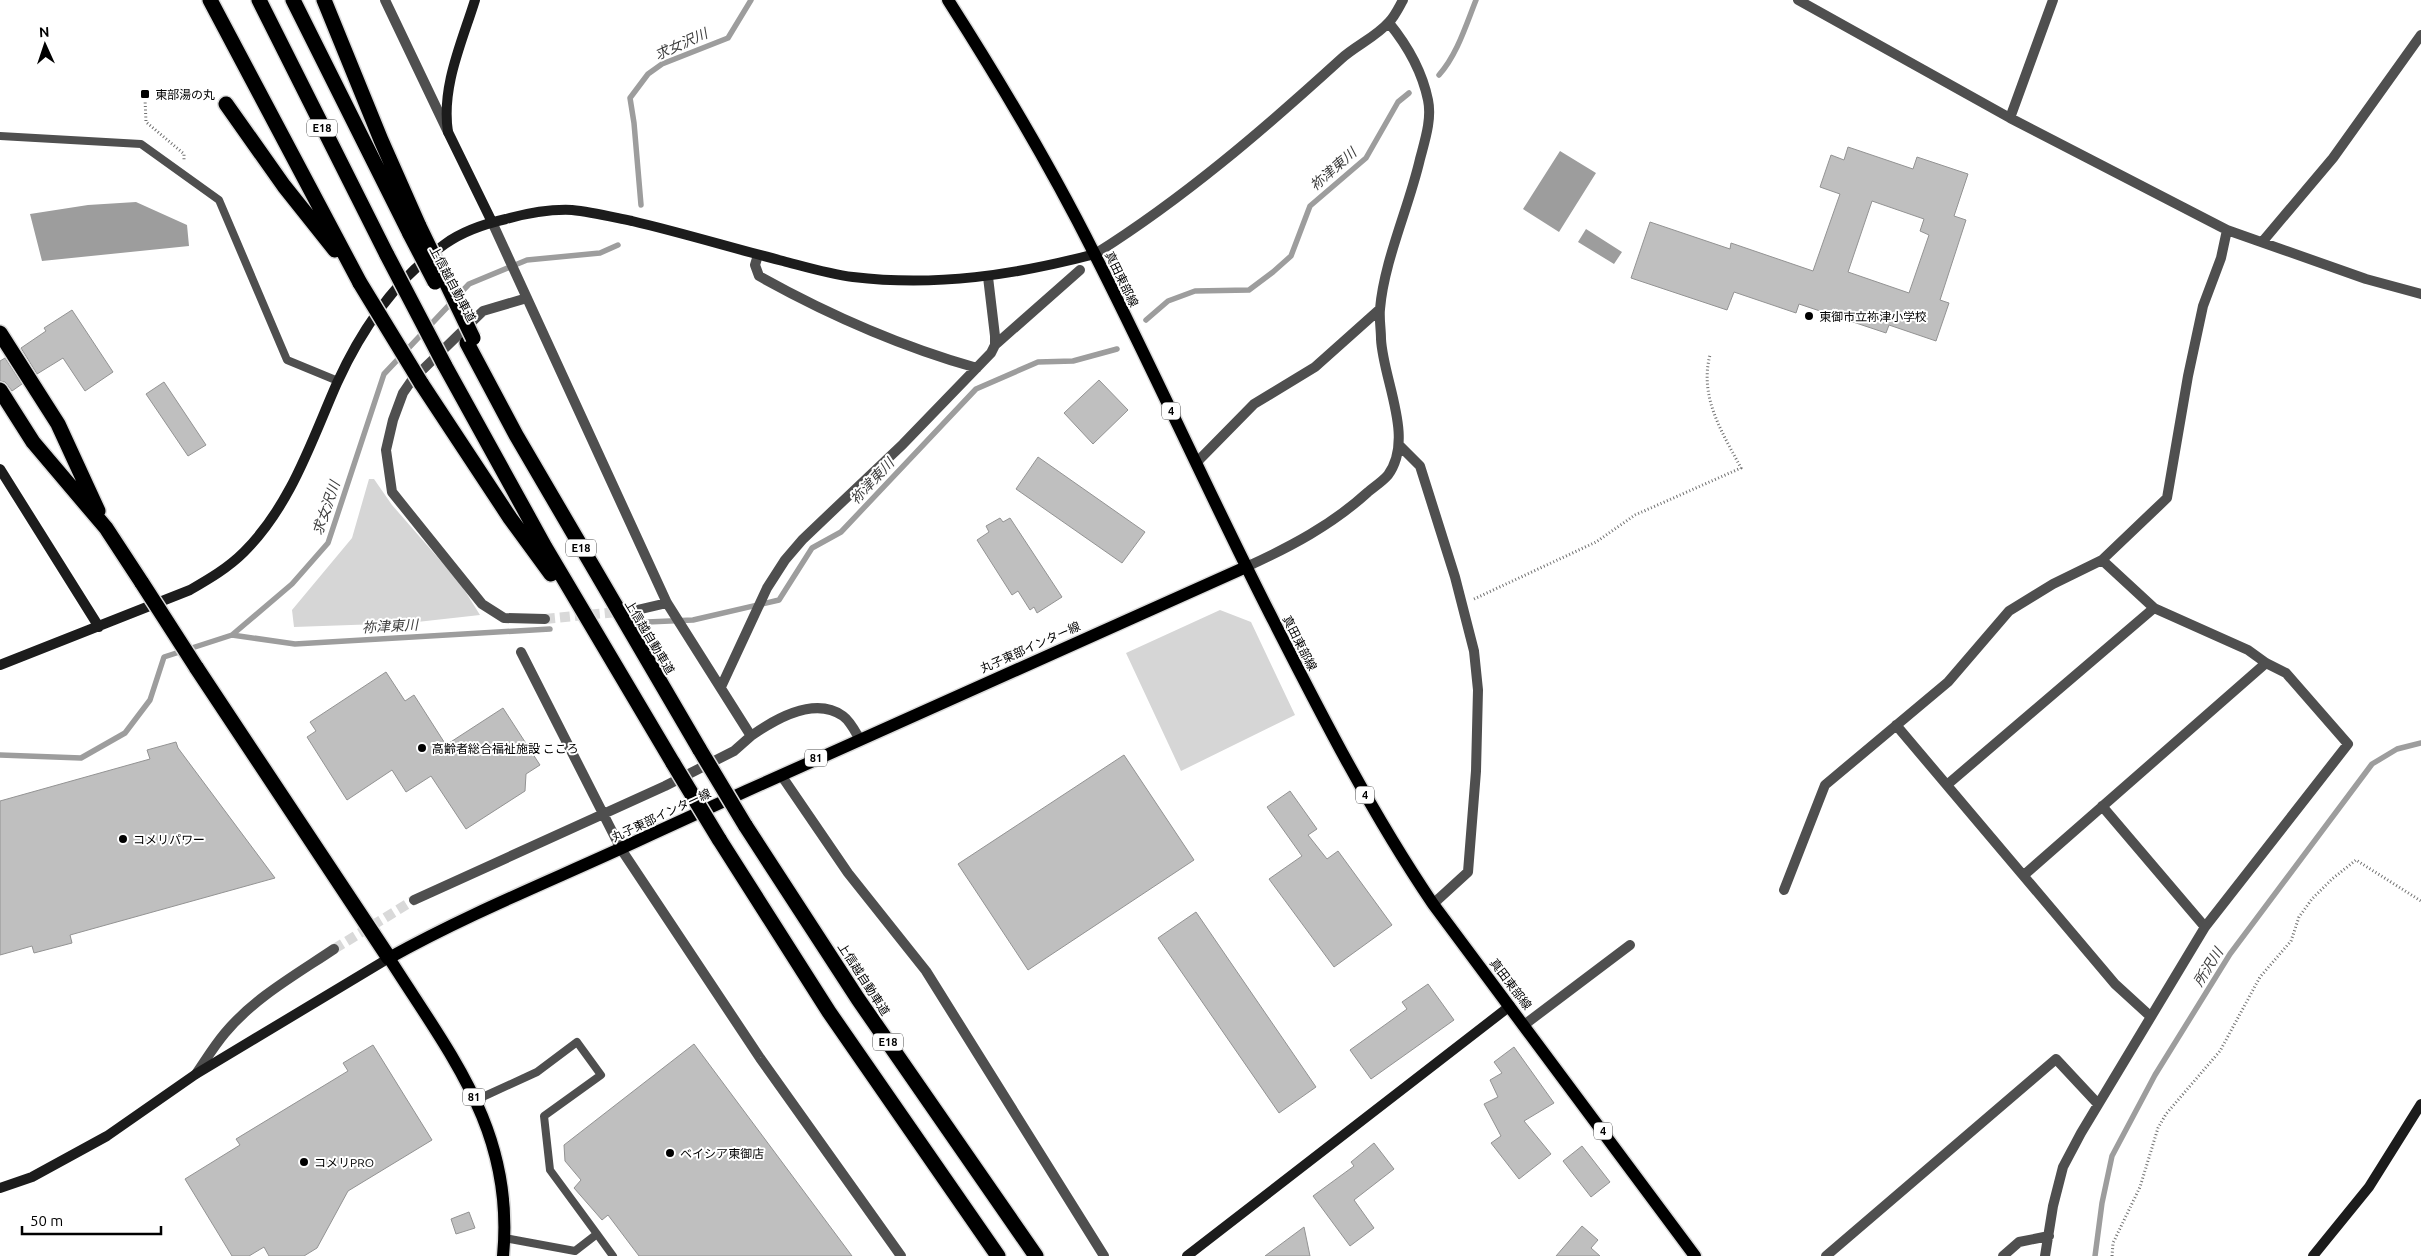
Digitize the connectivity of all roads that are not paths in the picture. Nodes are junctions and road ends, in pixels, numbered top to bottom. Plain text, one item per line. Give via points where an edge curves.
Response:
1 (210, 0) edge
2 (259, 0) edge
3 (293, 0) edge
4 (324, 0) edge
5 (385, 0) edge
6 (475, 0) edge
7 (948, 0) edge
8 (1403, 0) edge
9 (1798, 0) edge
10 (2053, 0) edge
11 (1388, 23) junction
12 (2421, 35) edge
13 (226, 104) dead end
14 (2010, 118) junction
15 (448, 132) junction
16 (0, 136) edge
17 (492, 222) junction
18 (415, 230) junction
19 (2227, 230) junction
20 (2263, 241) junction
21 (758, 254) junction
22 (1095, 254) junction
23 (1080, 270) dead end
24 (988, 277) junction
25 (360, 283) junction
26 (2421, 294) edge
27 (527, 298) junction
28 (1380, 309) junction
29 (0, 333) edge
30 (995, 345) junction
31 (977, 368) junction
32 (338, 382) junction
33 (0, 390) edge
34 (1400, 446) junction
35 (1196, 463) junction
36 (0, 469) edge
37 (106, 528) junction
38 (2102, 560) junction
39 (1246, 567) junction
40 (667, 602) junction
41 (2154, 608) junction
42 (637, 610) tunnel mouth
43 (545, 619) tunnel mouth
44 (99, 627) junction
45 (600, 642) junction
46 (521, 652) dead end
47 (2266, 663) junction
48 (0, 665) edge
49 (722, 687) junction
50 (1896, 725) junction
51 (751, 736) junction
52 (859, 738) junction
53 (781, 775) junction
54 (1948, 784) junction
55 (2102, 806) junction
56 (603, 814) junction
57 (621, 849) junction
58 (2024, 875) junction
59 (1784, 890) dead end
60 (414, 900) tunnel mouth
61 (1433, 904) junction
62 (2204, 927) junction
63 (1630, 945) dead end
64 (334, 949) tunnel mouth
65 (389, 958) junction
66 (1510, 1006) junction
67 (2150, 1016) junction
68 (1524, 1025) junction
69 (196, 1074) junction
70 (476, 1100) junction
71 (2098, 1104) junction
72 (2421, 1104) edge
73 (0, 1188) edge
74 (597, 1234) junction
75 (2049, 1236) junction
76 (505, 1238) junction
77 (503, 1256) edge
78 (613, 1256) edge
79 (901, 1256) edge
80 (998, 1256) edge
81 (1036, 1256) edge
82 (1104, 1256) edge
83 (1187, 1256) edge
84 (1695, 1256) edge
85 (1826, 1256) edge
86 (2003, 1256) edge
87 (2045, 1256) edge
88 (2314, 1256) edge

1 - 25 highway
2 - 45 highway, E18, bridge via 444,364
3 - 18 highway, 上信越自動車道 / E18
4 - 18 highway
5 - 15 street
6 - 15 street via 447,94
7 - 22 main road, 真田東部線 / 4 via 1024,123
8 - 11 street
9 - 14 street
10 - 14 street
11 - 22 street via 1348,52 1281,114 1199,182
11 - 28 street via 1402,39 1416,65 1428,100 1428,127 1414,185 1392,250
12 - 20 street via 2333,158
13 - 25 highway via 284,186
14 - 19 street
15 - 17 street
16 - 32 lane via 141,144 219,200 287,360
17 - 21 street via 545,211 586,212
17 - 27 street
17 - 32 street via 468,230 446,244 392,292 370,322
18 - 81 highway, 上信越自動車道 / E18, bridge via 516,435 700,750 858,999
19 - 20 street
19 - 38 street via 2221,258 2203,306 2167,498
20 - 26 street via 2366,279
21 - 24 street via 850,277 891,281
21 - 31 street via 755,265 759,276 844,321 916,350
22 - 24 street
22 - 35 main road, 真田東部線 / 4
23 - 30 street
24 - 30 street
25 - 45 highway, bridge via 510,518
27 - 40 street
27 - 43 street via 482,311 412,380 403,393 386,450 392,492 482,604 504,618
28 - 34 street via 1382,357 1396,409
28 - 35 street via 1315,367 1254,404
29 - 37 highway via 58,424
30 - 31 street
31 - 49 street via 785,560 756,611
32 - 44 street via 302,467 274,515 244,552 190,590
33 - 37 highway via 33,442
34 - 39 street via 1388,474 1355,504 1309,536
34 - 61 street via 1420,466 1462,604 1474,651 1478,690 1468,872
35 - 39 main road, 真田東部線 / 4
36 - 44 street
37 - 65 highway, bridge
38 - 41 street
38 - 50 street via 2053,584 2009,611 1948,682
39 - 52 main road, 丸子東部インター線 / 81
39 - 61 main road, 真田東部線 / 4 via 1331,734 1393,846
40 - 42 street
40 - 49 street
41 - 47 street via 2248,650
41 - 54 street
44 - 48 street
45 - 80 highway, E18, bridge via 829,1012
46 - 56 street
47 - 55 street
47 - 62 street via 2286,673 2348,744
49 - 51 street
50 - 54 street
50 - 59 street via 1825,785
51 - 52 street via 788,714 830,709 845,717
51 - 56 street via 734,751
52 - 53 main road, 丸子東部インター線 / 81
53 - 57 main road, 丸子東部インター線 / 81
53 - 82 street via 848,872 926,971
54 - 58 street
55 - 58 street
55 - 62 street
56 - 57 street
56 - 60 street
57 - 65 main road, 丸子東部インター線 / 81 via 436,931
57 - 79 street via 760,1058
58 - 67 street via 2115,984
61 - 66 main road, 真田東部線 / 4
62 - 67 street
63 - 68 street
64 - 69 street via 243,1014 224,1033
65 - 69 street
65 - 70 main road, 81
66 - 68 main road, 真田東部線 / 4
66 - 83 street
67 - 71 street
68 - 84 main road, 真田東部線 / 4
69 - 73 street via 106,1136 32,1177
70 - 74 lane via 537,1072 577,1042 601,1075 544,1116 550,1170
70 - 76 main road, 81 via 490,1132 499,1167
71 - 75 street via 2063,1167
71 - 85 street via 2056,1059
72 - 88 street via 2369,1187
74 - 76 lane via 575,1251
74 - 78 lane
75 - 86 street via 2019,1242
75 - 87 street
76 - 77 main road, 81

